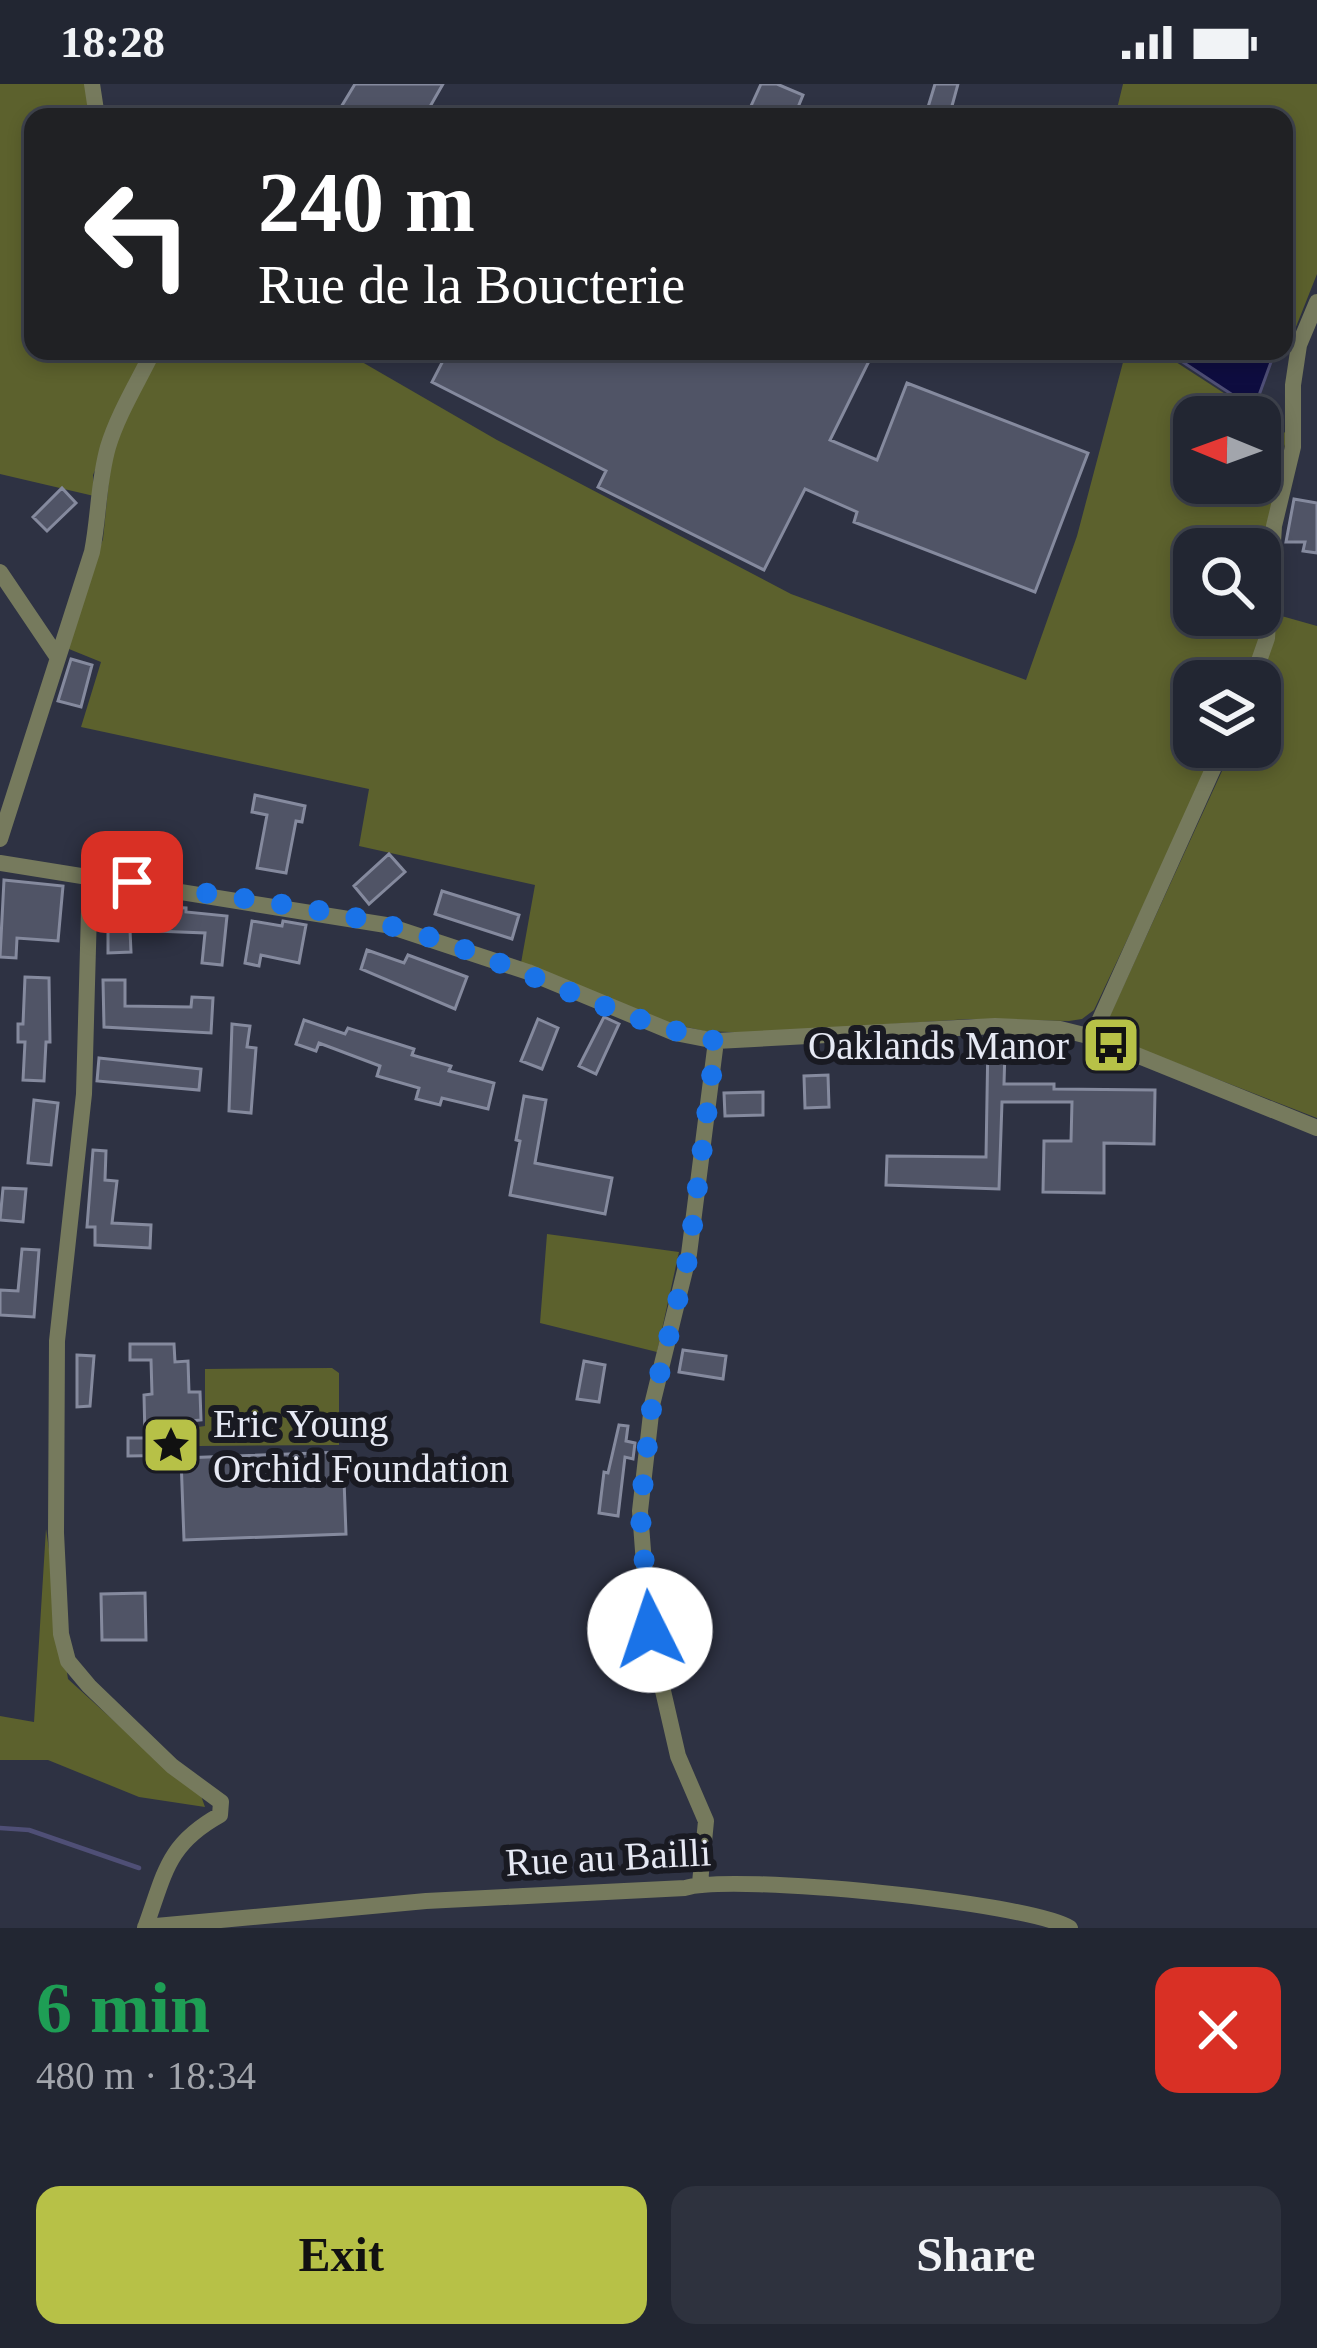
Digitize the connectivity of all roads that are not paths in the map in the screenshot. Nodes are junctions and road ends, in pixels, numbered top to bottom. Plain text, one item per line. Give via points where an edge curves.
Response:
1 (1317, 302) edge
2 (149, 360) edge
3 (0, 572) edge
4 (56, 655) junction
5 (1259, 660) edge
6 (1214, 768) edge
7 (0, 838) edge
8 (0, 863) edge
9 (90, 875) junction
10 (1092, 1037) junction
11 (716, 1041) junction
12 (1317, 1128) edge
13 (700, 1883) junction
14 (145, 1928) edge
15 (1070, 1928) edge

1 - 5 street via 1299,345 1293,447 1274,526
2 - 4 street via 110,442 92,552
3 - 4 street
4 - 7 street
6 - 10 street
8 - 9 street
9 - 11 street via 386,925 675,1033
9 - 14 street via 84,1094 56,1396 62,1634 68,1661 172,1766 221,1802 220,1815 190,1831 168,1864
10 - 11 street via 995,1026
10 - 12 street
11 - 13 street via 689,1254 652,1405 640,1511 650,1630 678,1756 706,1821
13 - 14 street, Rue au Bailli
13 - 15 street, Rue au Bailli via 974,1901

